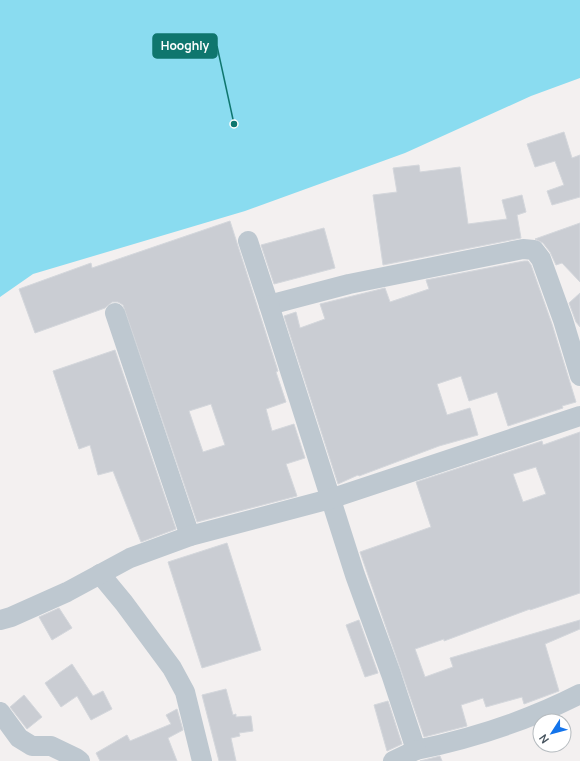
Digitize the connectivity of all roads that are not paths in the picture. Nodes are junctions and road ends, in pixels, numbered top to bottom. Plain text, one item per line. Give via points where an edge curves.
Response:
1 (248, 241) dead end
2 (269, 305) junction
3 (115, 313) dead end
4 (580, 376) edge
5 (580, 416) edge
6 (330, 499) junction
7 (190, 536) junction
8 (100, 574) junction
9 (0, 620) edge
10 (580, 694) edge
11 (0, 712) edge
12 (416, 750) junction
13 (80, 761) edge
14 (202, 761) edge
15 (393, 761) edge

1 - 2 street
2 - 4 street via 391,276 523,249 534,250 541,259
2 - 6 street
3 - 7 street
5 - 6 street
6 - 7 street
6 - 12 street
7 - 8 street via 130,558
8 - 9 street via 60,595
8 - 14 street via 172,668 185,692
10 - 12 street via 510,726
11 - 13 street via 19,738 32,746 51,746
12 - 15 street

